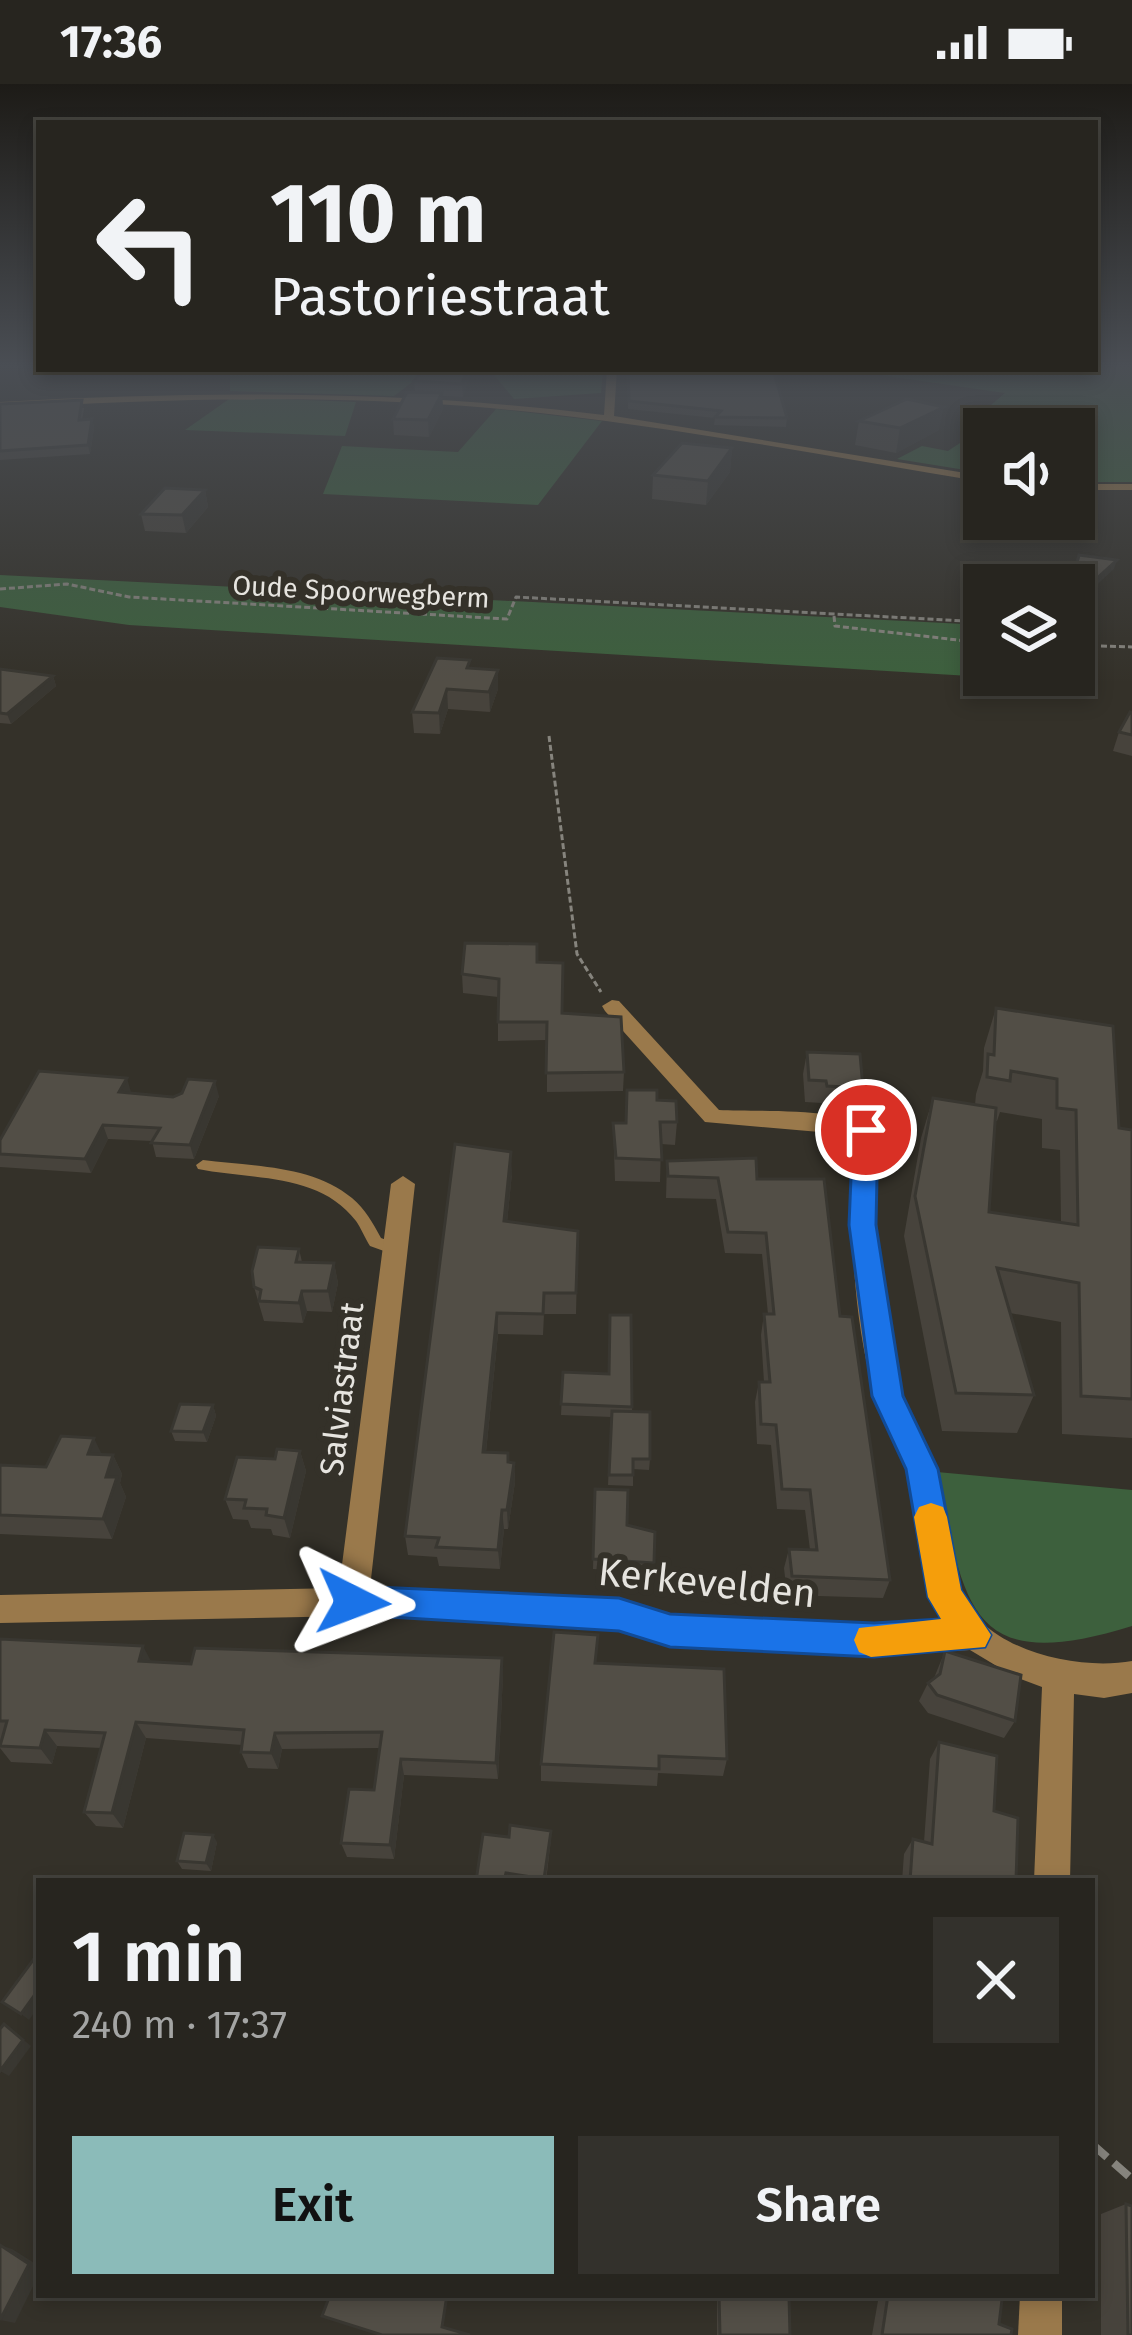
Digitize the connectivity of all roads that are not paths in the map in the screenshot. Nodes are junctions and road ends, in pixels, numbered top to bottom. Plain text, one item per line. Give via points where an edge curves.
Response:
1 (1095, 487) edge
2 (1132, 487) edge
3 (612, 1006) road end
4 (203, 1166) dead end
5 (403, 1184) dead end
6 (395, 1250) junction
7 (353, 1602) junction
8 (0, 1609) edge
9 (973, 1635) junction
10 (1058, 1677) junction
11 (1132, 1677) edge
12 (1052, 1878) edge
13 (1041, 2298) edge
14 (1040, 2335) edge

1 - 2 street
3 - 9 street via 713,1117 852,1125 868,1135 862,1225 888,1396 922,1469 945,1597
4 - 6 lane via 333,1190 362,1213 374,1242
5 - 6 street, Salviastraat
6 - 7 street, Salviastraat
7 - 8 street, Kerkevelden
7 - 9 street, Kerkevelden via 619,1615 670,1630 874,1640
9 - 10 street
10 - 11 street
10 - 12 street
13 - 14 street

